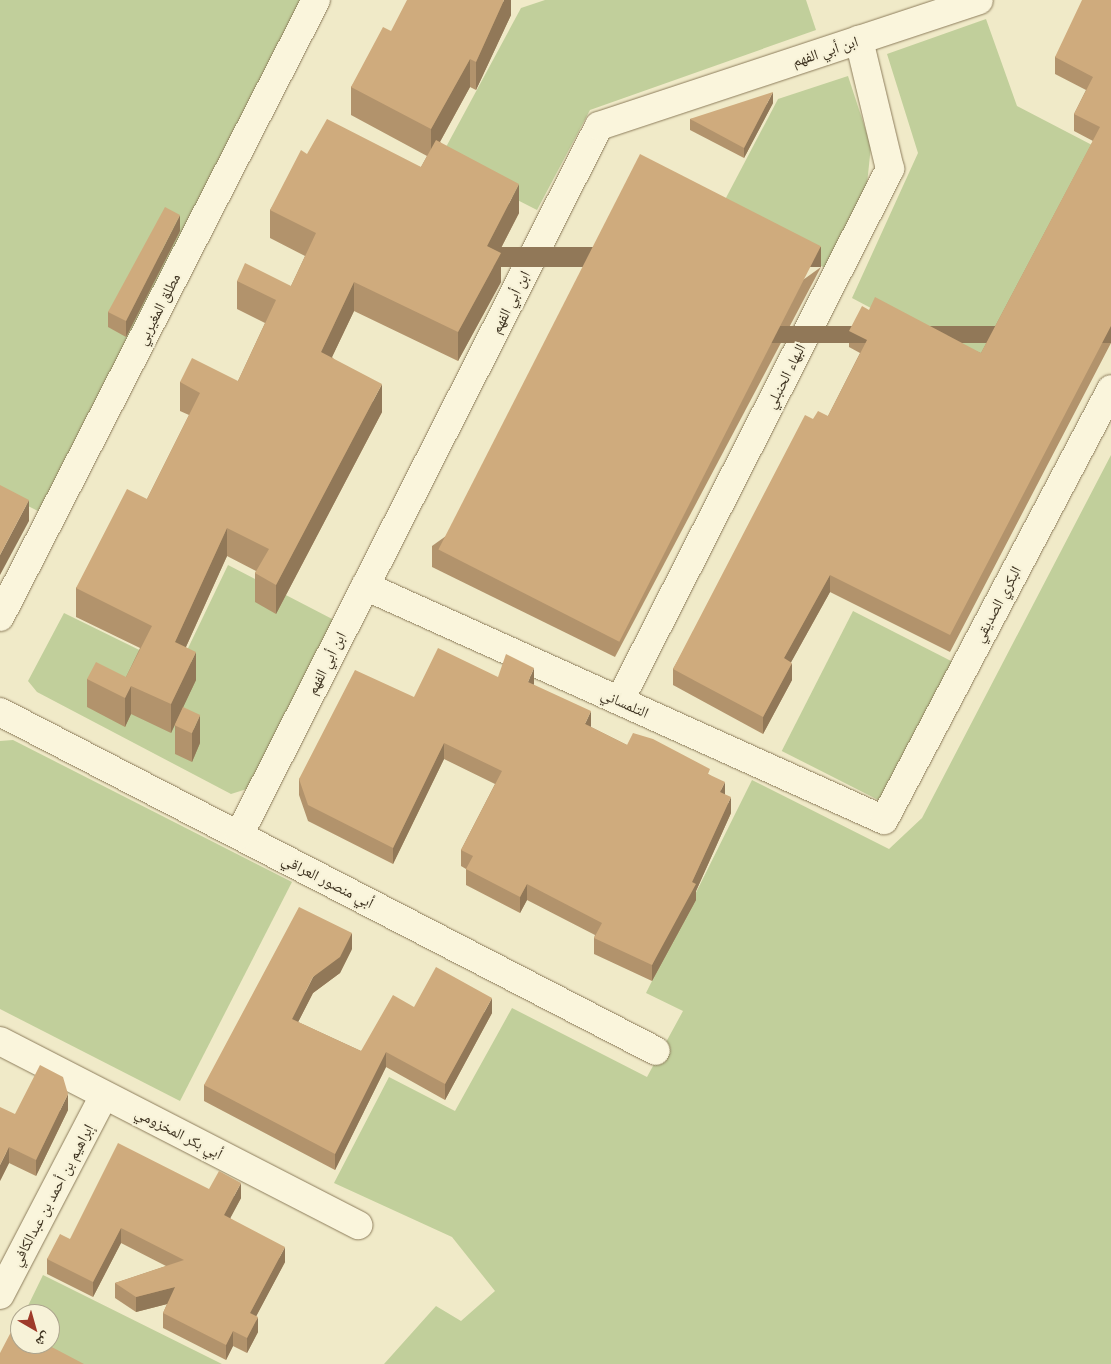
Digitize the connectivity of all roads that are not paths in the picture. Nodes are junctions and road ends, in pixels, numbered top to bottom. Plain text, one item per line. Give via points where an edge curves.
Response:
1 (316, 0) edge
2 (979, 0) edge
3 (859, 40) junction
4 (1111, 389) edge
5 (365, 586) junction
6 (0, 617) edge
7 (620, 700) junction
8 (0, 712) edge
9 (884, 820) joint
10 (239, 835) junction
11 (0, 1041) edge
12 (656, 1051) dead end
13 (104, 1095) junction
14 (358, 1224) dead end
15 (0, 1295) edge

1 - 6 street, مطلق المغيربي
2 - 3 street, ابن أبي الفهم
3 - 5 street, ابن أبي الفهم via 599,126
3 - 7 street, البهاء الحنبلي via 890,169
4 - 9 street, البكري الصديقي
5 - 7 street, التلمساني
5 - 10 street, ابن أبي الفهم
7 - 9 street, التلمساني
8 - 10 street, أبي منصور العراقي
10 - 12 street, أبي منصور العراقي
11 - 13 street, أبي بكر المخزومي
13 - 14 street, أبي بكر المخزومي
13 - 15 street, إبراهيم بن أحمد بن عبدالكافي

